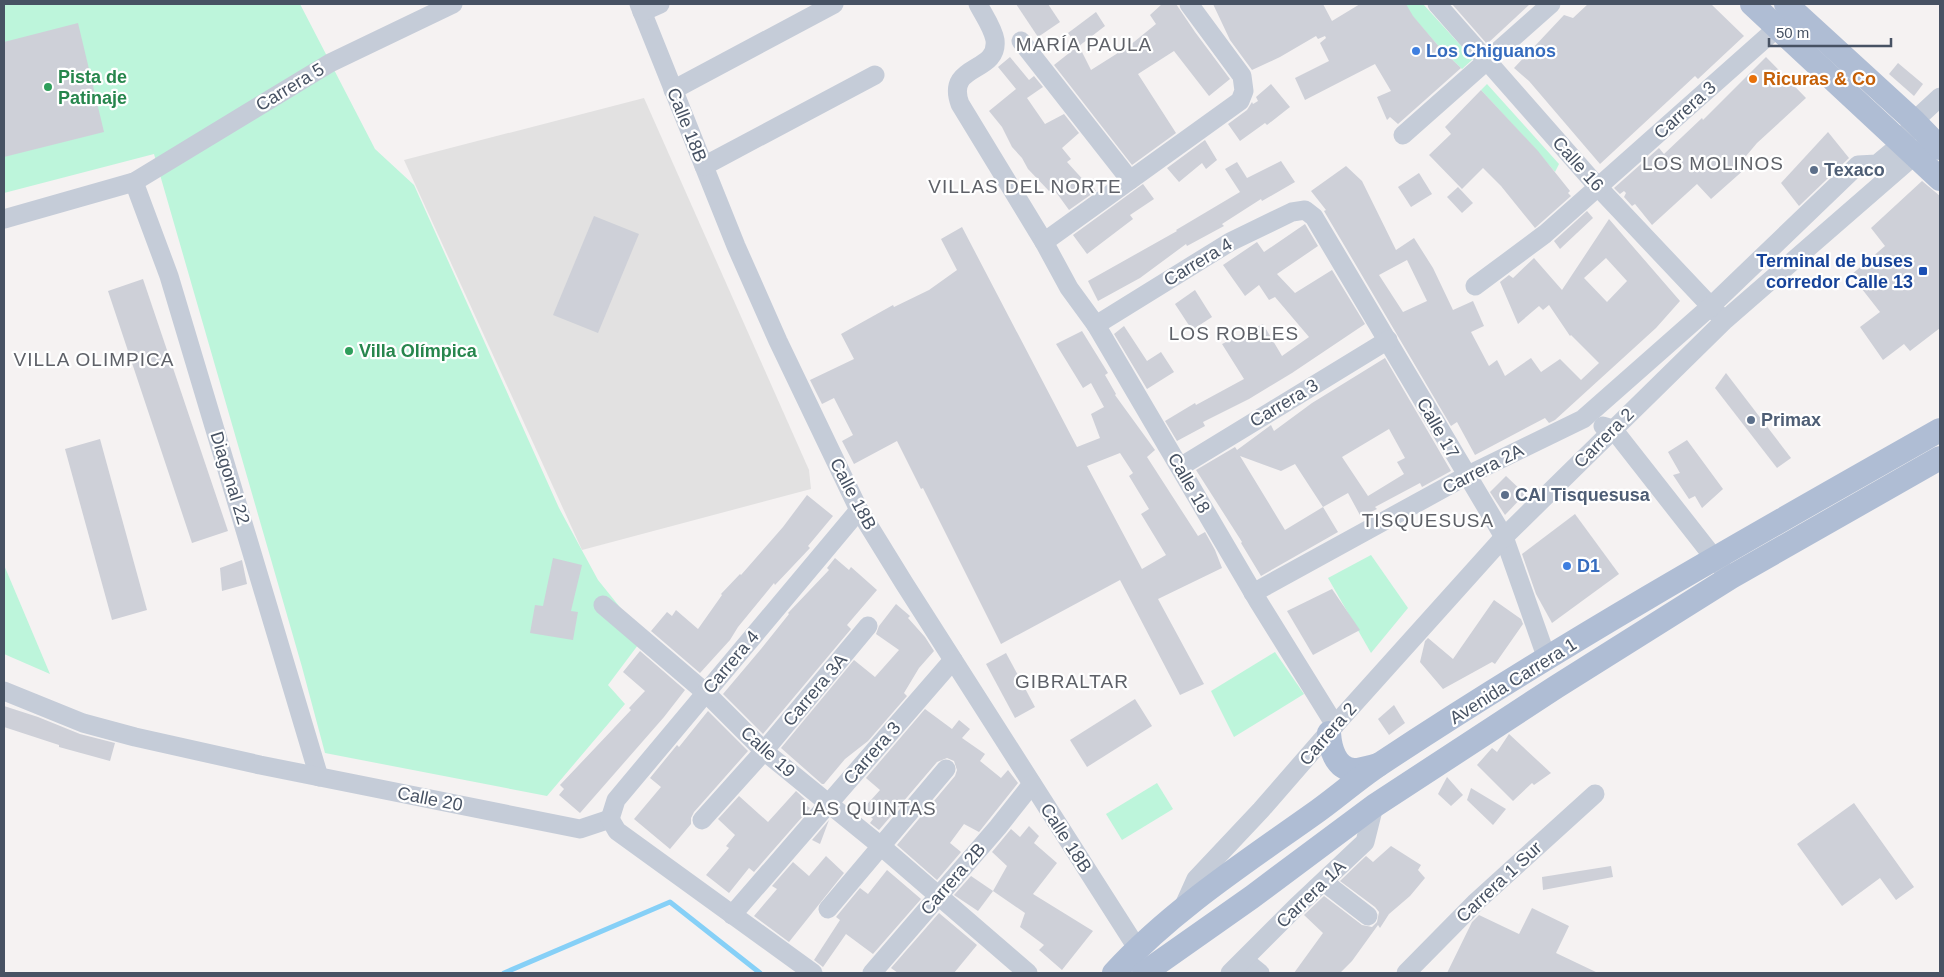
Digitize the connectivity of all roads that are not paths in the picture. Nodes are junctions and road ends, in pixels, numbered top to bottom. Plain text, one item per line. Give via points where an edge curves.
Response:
1 (453, 4) edge
2 (660, 4) edge
3 (834, 4) edge
4 (978, 4) edge
5 (1189, 4) edge
6 (1437, 4) edge
7 (1551, 4) edge
8 (1752, 4) edge
9 (1794, 6) edge
10 (640, 8) edge
11 (1777, 28) junction
12 (1021, 41) dead end
13 (1487, 61) junction
14 (875, 75) dead end
15 (673, 90) junction
16 (1940, 97) edge
17 (1914, 121) junction
18 (1403, 135) dead end
19 (1937, 139) edge
20 (1907, 150) junction
21 (704, 166) junction
22 (1130, 180) junction
23 (1940, 180) edge
24 (134, 182) junction
25 (1598, 187) junction
26 (1306, 210) joint
27 (4, 219) edge
28 (1044, 242) junction
29 (1475, 286) dead end
30 (1710, 307) junction
31 (1725, 320) junction
32 (1096, 325) junction
33 (1388, 340) junction
34 (1583, 419) junction
35 (1613, 429) junction
36 (1940, 430) edge
37 (1940, 458) edge
38 (1180, 467) junction
39 (1466, 476) junction
40 (859, 510) junction
41 (1504, 537) junction
42 (1714, 559) junction
43 (1731, 577) junction
44 (1253, 593) junction
45 (603, 605) dead end
46 (868, 626) dead end
47 (1547, 659) junction
48 (952, 660) junction
49 (4, 691) edge
50 (706, 693) junction
51 (1332, 729) junction
52 (764, 751) junction
53 (1378, 765) junction
54 (946, 769) dead end
55 (320, 777) junction
56 (1032, 784) junction
57 (1595, 794) dead end
58 (828, 804) junction
59 (1374, 806) junction
60 (1312, 815) junction
61 (610, 819) junction
62 (702, 820) dead end
63 (882, 847) junction
64 (1280, 876) junction
65 (1324, 882) junction
66 (938, 896) junction
67 (828, 909) dead end
68 (1181, 911) junction
69 (732, 914) junction
70 (1368, 916) dead end
71 (1137, 948) junction
72 (1168, 955) junction
73 (1237, 967) edge
74 (813, 973) edge
75 (872, 973) edge
76 (1028, 973) edge
77 (1114, 973) edge
78 (1144, 973) edge
79 (1260, 973) edge
80 (1406, 973) edge

1 - 24 street, Carrera 5 via 330,63
2 - 10 street
3 - 15 street
4 - 28 street, Calle 18 via 995,38 995,52 961,78 956,94
5 - 22 street via 1242,76 1244,91 1240,101
6 - 13 street, Calle 16
7 - 13 street
8 - 11 main road
9 - 17 main road
10 - 15 street, Calle 18B
11 - 20 main road
11 - 25 street, Carrera 3
12 - 22 street
13 - 18 street
13 - 25 street, Calle 16
14 - 21 street
15 - 21 street, Calle 18B
16 - 17 street, Carrera 2
17 - 19 main road
17 - 20 street, Carrera 2
19 - 20 street, Carrera 2
20 - 23 main road
20 - 30 street, Carrera 2 via 1877,164 1858,164
20 - 31 street, Carrera 2
21 - 40 street, Calle 18B via 778,341
22 - 28 street
24 - 27 street, Carrera 5
24 - 55 street, Diagonal 22 via 172,285
25 - 29 street, Carrera 3 via 1545,234
25 - 30 street, Calle 16
26 - 32 street, Carrera 4 via 1292,212 1230,242
26 - 33 street, Calle 17 via 1314,217
28 - 32 street, Calle 18 via 1069,288
30 - 31 street, Calle 16
30 - 34 street, Carrera 2
31 - 35 street, Carrera 2
32 - 38 street, Calle 18
33 - 38 street, Carrera 3
33 - 39 street, Calle 17
34 - 35 street
34 - 39 street, Carrera 2A
35 - 41 street, Carrera 2
35 - 42 street
36 - 42 main road, Avenida Carrera 1
37 - 43 main road, Avenida Carrera 1
38 - 44 street, Calle 18
39 - 41 street, Calle 17
39 - 44 street, Carrera 2A
40 - 48 street, Calle 18B
40 - 50 street, Carrera 4
41 - 47 street, Calle 17
41 - 51 street, Carrera 2
42 - 43 street
42 - 47 main road, Avenida Carrera 1
43 - 59 main road, Avenida Carrera 1
44 - 51 street, Calle 18
45 - 50 street, Calle 19
46 - 52 street, Carrera 3A
47 - 53 main road, Avenida Carrera 1
48 - 56 street, Calle 18B
48 - 58 street, Carrera 3
49 - 55 street, Calle 20 via 83,722 135,738
50 - 52 street, Calle 19
50 - 61 street, Carrera 4 via 616,800
51 - 53 main road via 1333,754 1344,766 1353,770
51 - 68 street, Carrera 2 via 1196,879
52 - 58 street, Calle 19
52 - 62 street, Carrera 3A
53 - 60 main road, Avenida Carrera 1
54 - 63 street
55 - 61 street, Calle 20 via 580,829
56 - 66 street, Carrera 2B
56 - 71 street, Calle 18B
57 - 80 street, Carrera 1 Sur via 1476,902
58 - 63 street, Calle 19
58 - 69 street, Carrera 3
59 - 64 main road, Avenida Carrera 1
59 - 65 street, Carrera 1A via 1366,842
60 - 64 main road via 1269,854 1264,863 1267,873
60 - 68 main road, Avenida Carrera 1
61 - 69 street via 617,831
63 - 66 street, Calle 19
63 - 67 street
64 - 72 main road, Avenida Carrera 1
65 - 70 street
65 - 73 street, Carrera 1A
66 - 75 street, Carrera 2B
66 - 76 street, Calle 19
68 - 71 main road, Avenida Carrera 1
68 - 72 main road
69 - 74 street
71 - 77 main road, Avenida Carrera 1
72 - 78 main road, Avenida Carrera 1
73 - 79 street

